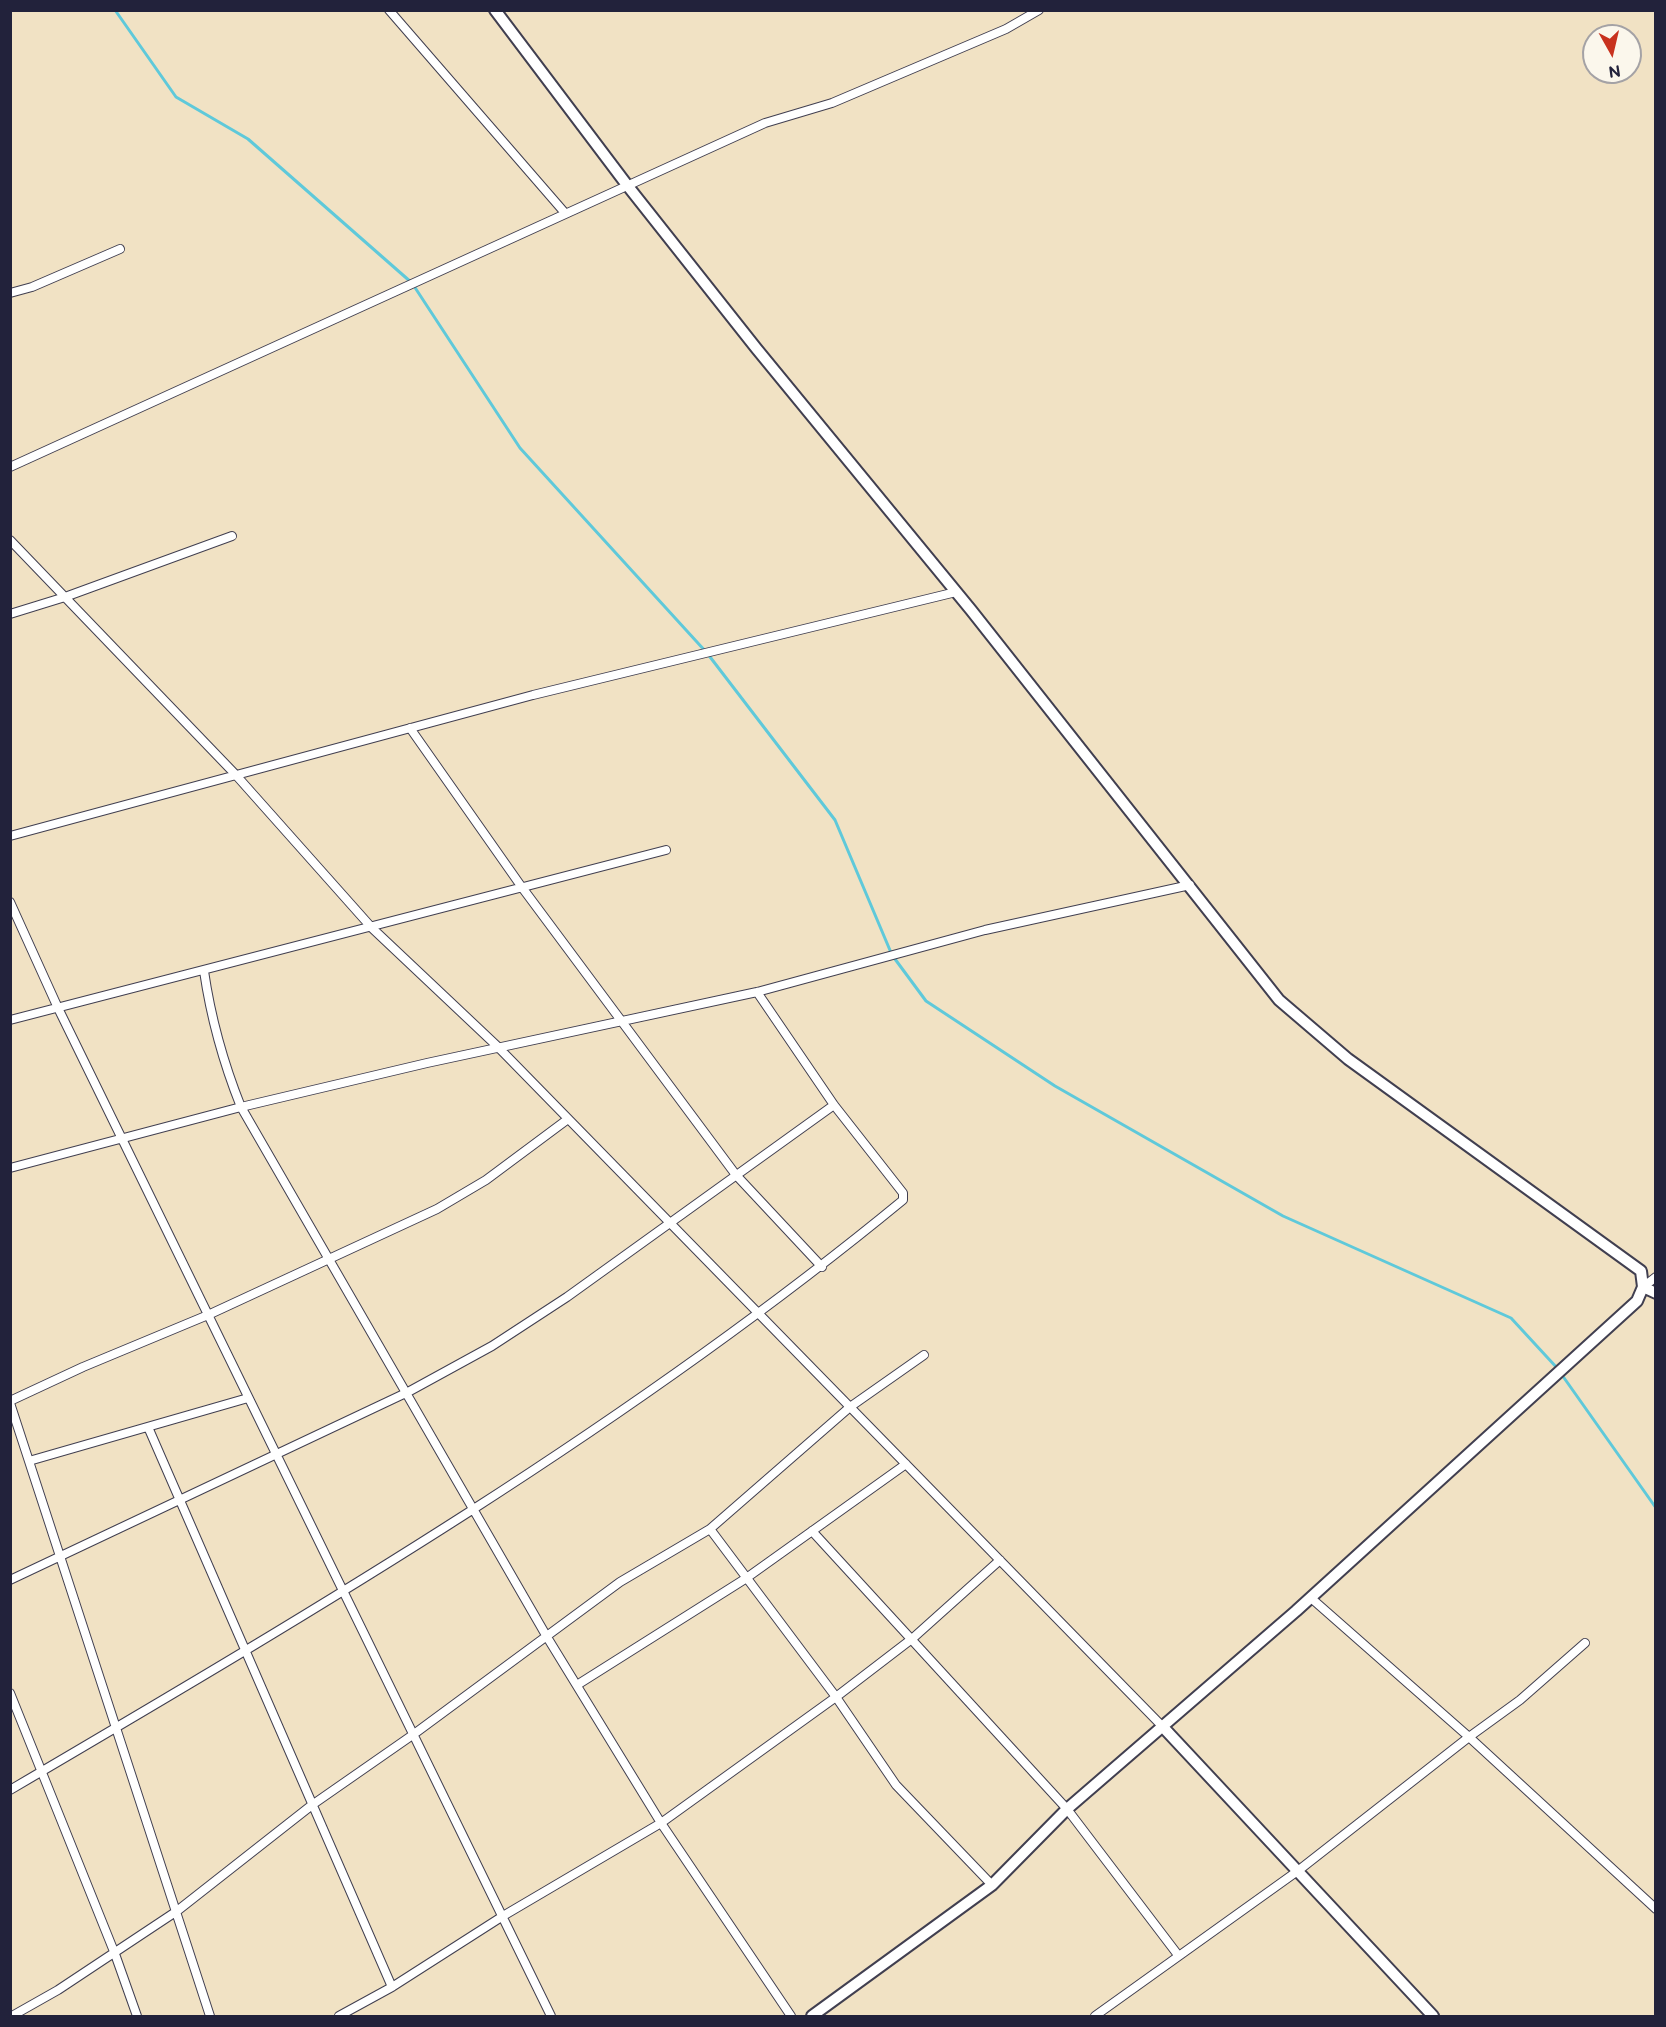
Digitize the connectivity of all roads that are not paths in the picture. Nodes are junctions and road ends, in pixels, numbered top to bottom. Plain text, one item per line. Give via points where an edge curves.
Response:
1 (389, 10) edge
2 (495, 10) edge
3 (1039, 10) edge
4 (627, 185) junction
5 (566, 213) junction
6 (120, 249) dead end
7 (10, 293) edge
8 (10, 467) edge
9 (232, 536) dead end
10 (10, 540) edge
11 (956, 592) junction
12 (65, 597) junction
13 (10, 614) edge
14 (410, 728) junction
15 (235, 774) junction
16 (10, 836) edge
17 (666, 850) dead end
18 (1190, 885) junction
19 (521, 886) junction
20 (10, 902) edge
21 (372, 928) junction
22 (204, 971) junction
23 (757, 992) junction
24 (58, 1008) junction
25 (10, 1020) edge
26 (622, 1022) junction
27 (498, 1046) junction
28 (834, 1105) junction
29 (241, 1107) junction
30 (568, 1119) junction
31 (122, 1138) junction
32 (10, 1168) edge
33 (736, 1174) junction
34 (670, 1223) junction
35 (328, 1259) junction
36 (822, 1267) junction
37 (1656, 1277) edge
38 (1643, 1287) junction
39 (1656, 1293) edge
40 (759, 1314) junction
41 (208, 1315) junction
42 (924, 1355) dead end
43 (408, 1392) junction
44 (248, 1398) junction
45 (10, 1402) edge
46 (850, 1407) junction
47 (147, 1427) junction
48 (276, 1456) junction
49 (28, 1461) junction
50 (906, 1464) junction
51 (179, 1501) junction
52 (472, 1509) junction
53 (710, 1528) junction
54 (812, 1531) junction
55 (59, 1557) junction
56 (1000, 1560) junction
57 (10, 1580) edge
58 (746, 1580) junction
59 (342, 1591) junction
60 (1311, 1598) junction
61 (547, 1637) junction
62 (913, 1638) junction
63 (1585, 1644) dead end
64 (243, 1650) junction
65 (577, 1684) junction
66 (10, 1693) edge
67 (836, 1697) junction
68 (1162, 1726) junction
69 (115, 1728) junction
70 (414, 1734) junction
71 (1469, 1737) junction
72 (41, 1772) junction
73 (10, 1790) edge
74 (312, 1805) junction
75 (1067, 1809) junction
76 (661, 1822) junction
77 (1299, 1870) junction
78 (992, 1885) junction
79 (1656, 1909) edge
80 (177, 1911) junction
81 (503, 1916) junction
82 (115, 1954) junction
83 (1178, 1955) junction
84 (392, 1988) junction
85 (12, 2016) edge
86 (137, 2016) edge
87 (210, 2016) edge
88 (339, 2016) edge
89 (551, 2016) edge
90 (791, 2016) edge
91 (812, 2016) edge
92 (1095, 2016) edge
93 (1433, 2016) edge

1 - 5 street
2 - 4 street
3 - 4 street via 1006,29 843,99 765,123
4 - 5 street
4 - 11 street
5 - 8 street
6 - 7 street
9 - 12 street
10 - 12 street
11 - 14 street
11 - 18 street
12 - 13 street
12 - 15 street
14 - 15 street
14 - 19 street
15 - 16 street
15 - 21 street
17 - 19 street
18 - 23 street via 985,930
18 - 38 street via 1280,1000 1348,1059 1641,1271
19 - 21 street
19 - 26 street
20 - 24 street
21 - 22 street
21 - 27 street
22 - 24 street
22 - 29 street via 211,1018
23 - 26 street
23 - 28 street
24 - 25 street
24 - 31 street
26 - 27 street
26 - 33 street
27 - 29 street
27 - 30 street
28 - 33 street
28 - 36 street via 904,1197
29 - 31 street
29 - 35 street
30 - 34 street
30 - 35 street via 486,1180 447,1203
31 - 32 street
31 - 41 street
33 - 34 street
33 - 36 street
34 - 40 street
34 - 43 street via 492,1346
35 - 41 street
35 - 43 street
36 - 40 street
37 - 38 street
38 - 39 street
38 - 60 street via 1637,1301
40 - 46 street
40 - 52 street via 614,1418
41 - 44 street
41 - 45 street via 83,1366
42 - 46 street
43 - 48 street
43 - 52 street
44 - 47 street
44 - 48 street
45 - 49 street
46 - 50 street
46 - 53 street
47 - 49 street
47 - 51 street
48 - 51 street
48 - 59 street
49 - 55 street
50 - 54 street
50 - 56 street
51 - 55 street
51 - 64 street
52 - 59 street
52 - 61 street
53 - 58 street
53 - 61 street via 620,1582
54 - 58 street
54 - 62 street
55 - 57 street
55 - 69 street
56 - 62 street
56 - 68 street
58 - 65 street
58 - 67 street
59 - 64 street
59 - 70 street
60 - 68 street
60 - 71 street
61 - 65 street
61 - 70 street
62 - 67 street
62 - 75 street
63 - 71 street via 1520,1700
64 - 69 street
64 - 74 street
65 - 76 street
66 - 72 street
67 - 76 street
67 - 78 street via 896,1785
68 - 75 street
68 - 77 street
69 - 72 street
69 - 80 street
70 - 74 street
70 - 81 street
71 - 77 street
71 - 79 street
72 - 73 street
72 - 82 street
74 - 80 street
74 - 84 street
75 - 78 street
75 - 83 street
76 - 81 street
76 - 90 street
77 - 83 street
77 - 93 street
78 - 91 street
80 - 82 street
80 - 87 street
81 - 84 street
81 - 89 street
82 - 85 street
82 - 86 street
83 - 92 street
84 - 88 street

